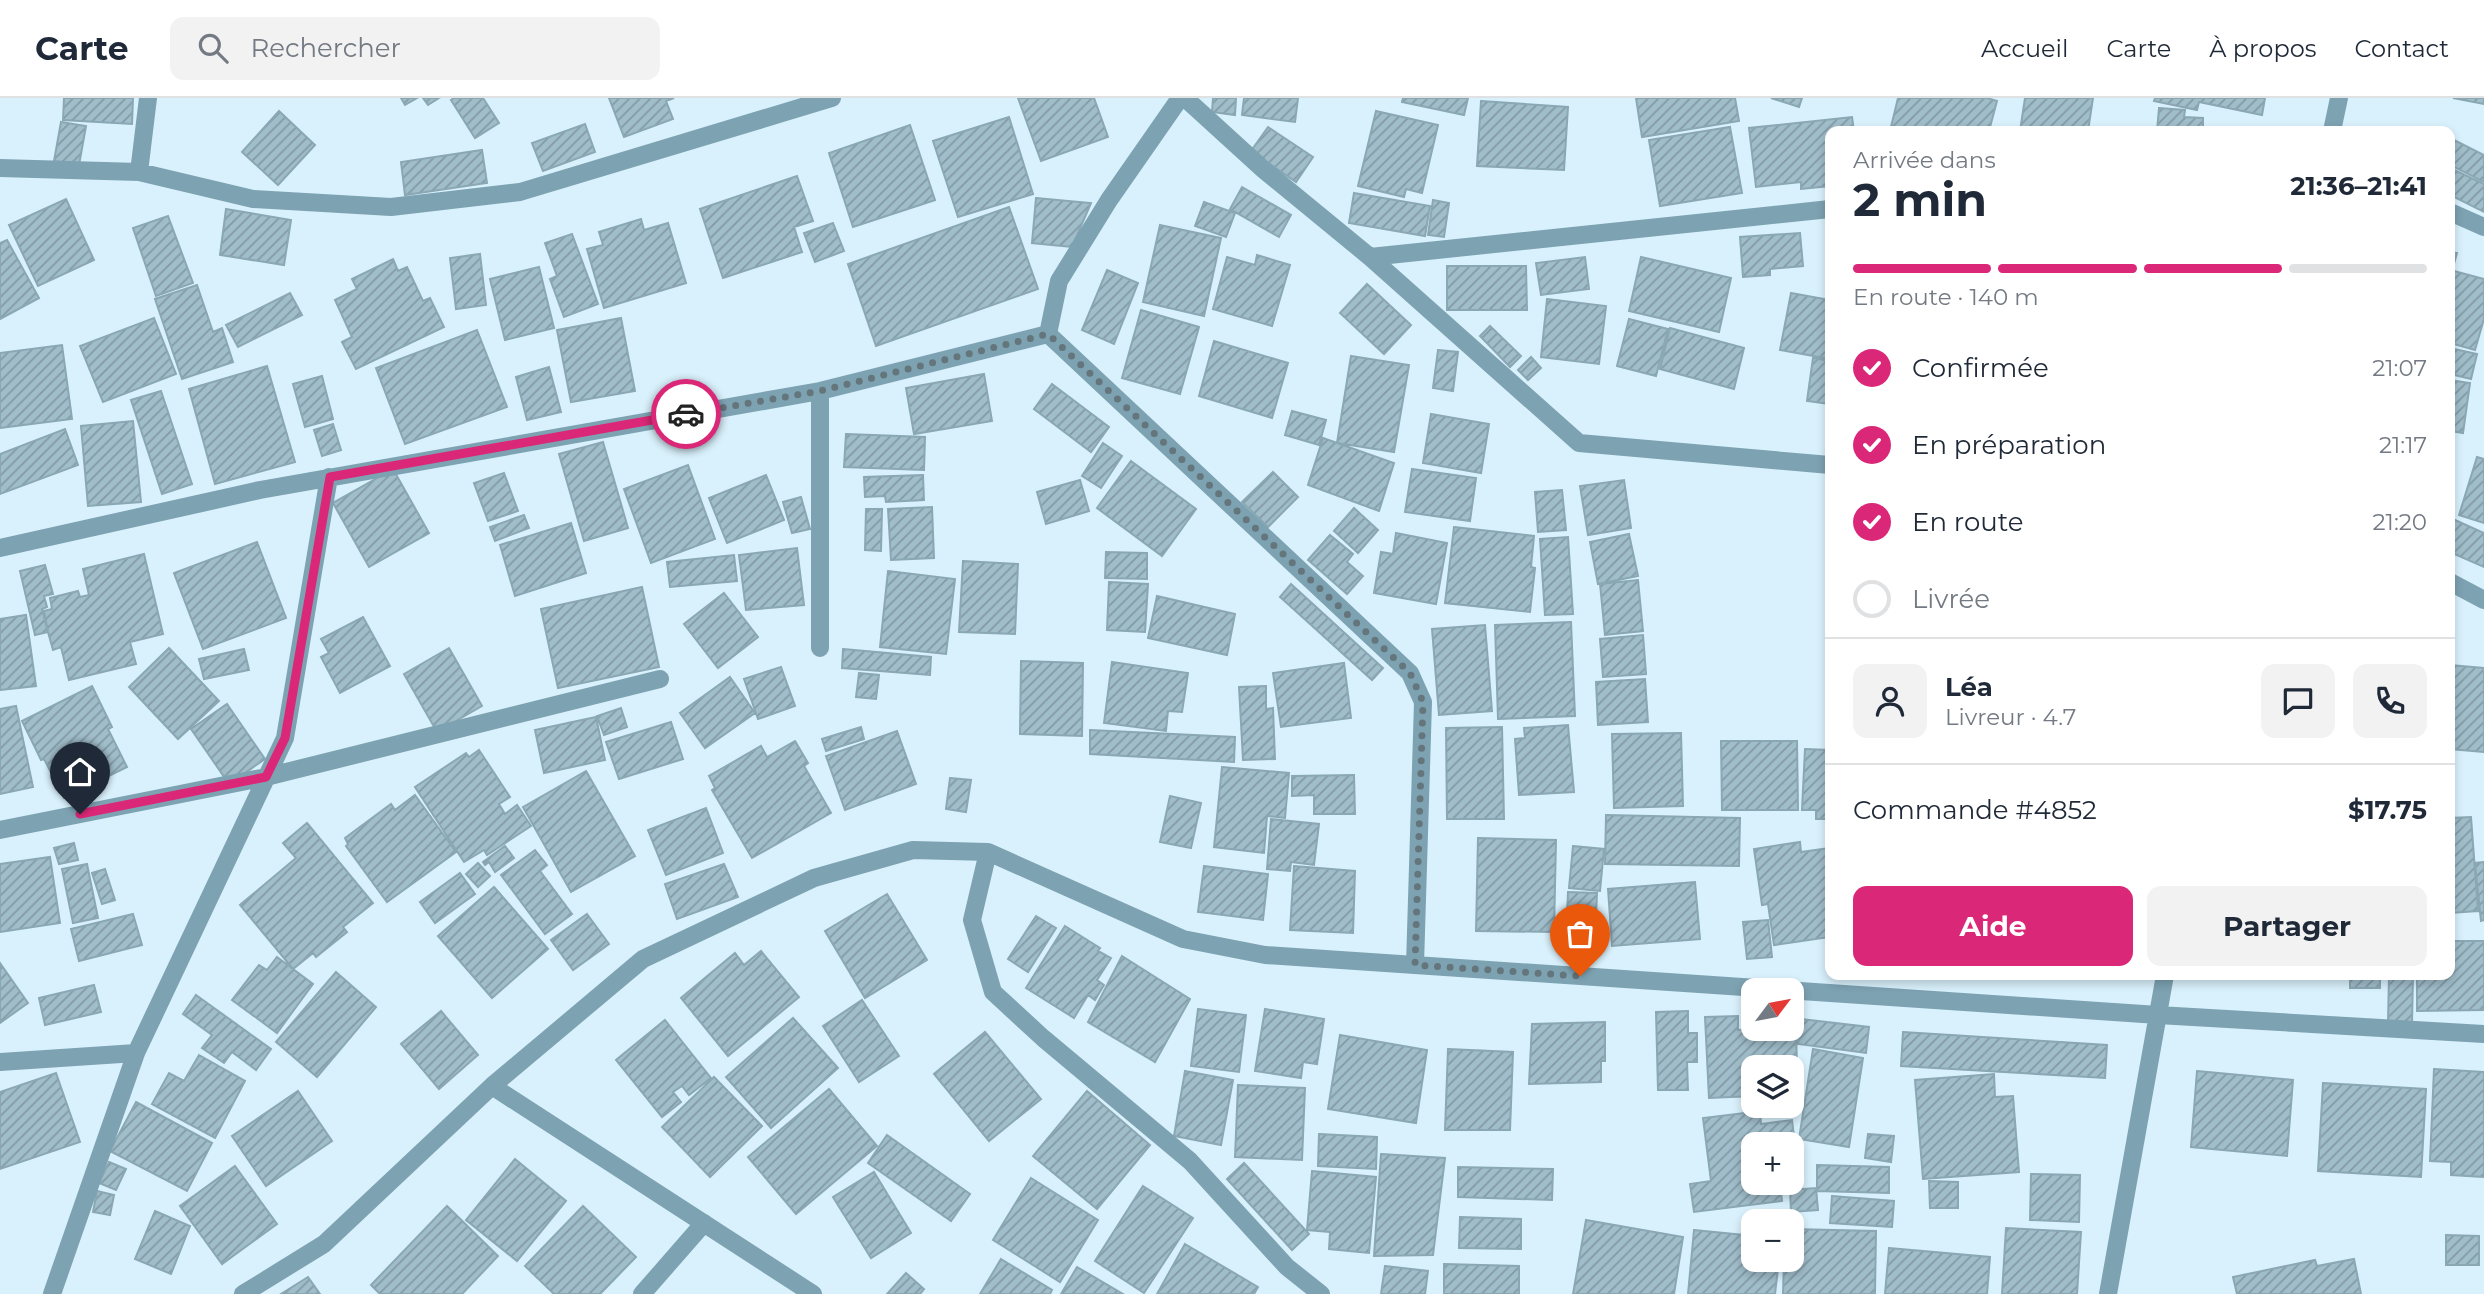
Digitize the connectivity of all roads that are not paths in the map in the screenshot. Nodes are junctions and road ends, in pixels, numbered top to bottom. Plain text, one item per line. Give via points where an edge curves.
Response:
1 (148, 98) edge
2 (832, 98) edge
3 (1183, 98) edge
4 (2339, 98) edge
5 (2333, 126) edge
6 (0, 168) edge
7 (139, 172) junction
8 (1825, 210) edge
9 (2455, 214) edge
10 (2484, 227) edge
11 (1370, 257) junction
12 (1048, 334) junction
13 (820, 391) junction
14 (1825, 465) edge
15 (330, 477) junction
16 (0, 548) edge
17 (2455, 585) edge
18 (2484, 600) edge
19 (820, 648) dead end
20 (660, 679) dead end
21 (266, 777) junction
22 (0, 830) edge
23 (988, 852) junction
24 (1415, 965) junction
25 (2164, 980) edge
26 (2158, 1015) junction
27 (2484, 1034) edge
28 (136, 1053) junction
29 (0, 1062) edge
30 (492, 1086) junction
31 (704, 1223) junction
32 (52, 1294) edge
33 (243, 1294) edge
34 (642, 1294) edge
35 (813, 1294) edge
36 (1321, 1294) edge
37 (2108, 1294) edge

1 - 7 street
2 - 7 street via 520,192 391,207 253,199
3 - 11 street
3 - 12 street via 1109,200 1059,281
4 - 5 street
6 - 7 street
8 - 11 street
9 - 10 street
11 - 14 street via 1579,443
12 - 13 street
12 - 24 street via 1410,673 1423,702
13 - 15 street
13 - 19 street
15 - 16 street
15 - 21 street via 285,738
17 - 18 street
20 - 21 street
21 - 22 street
21 - 28 street
23 - 24 street via 1182,939 1265,955
23 - 30 street via 914,849 790,889 643,959
23 - 36 street via 972,920 993,992 1190,1161 1287,1267
24 - 26 street
25 - 26 street
26 - 27 street
26 - 37 street
28 - 29 street
28 - 32 street
30 - 31 street
30 - 33 street via 324,1244
31 - 34 street
31 - 35 street

